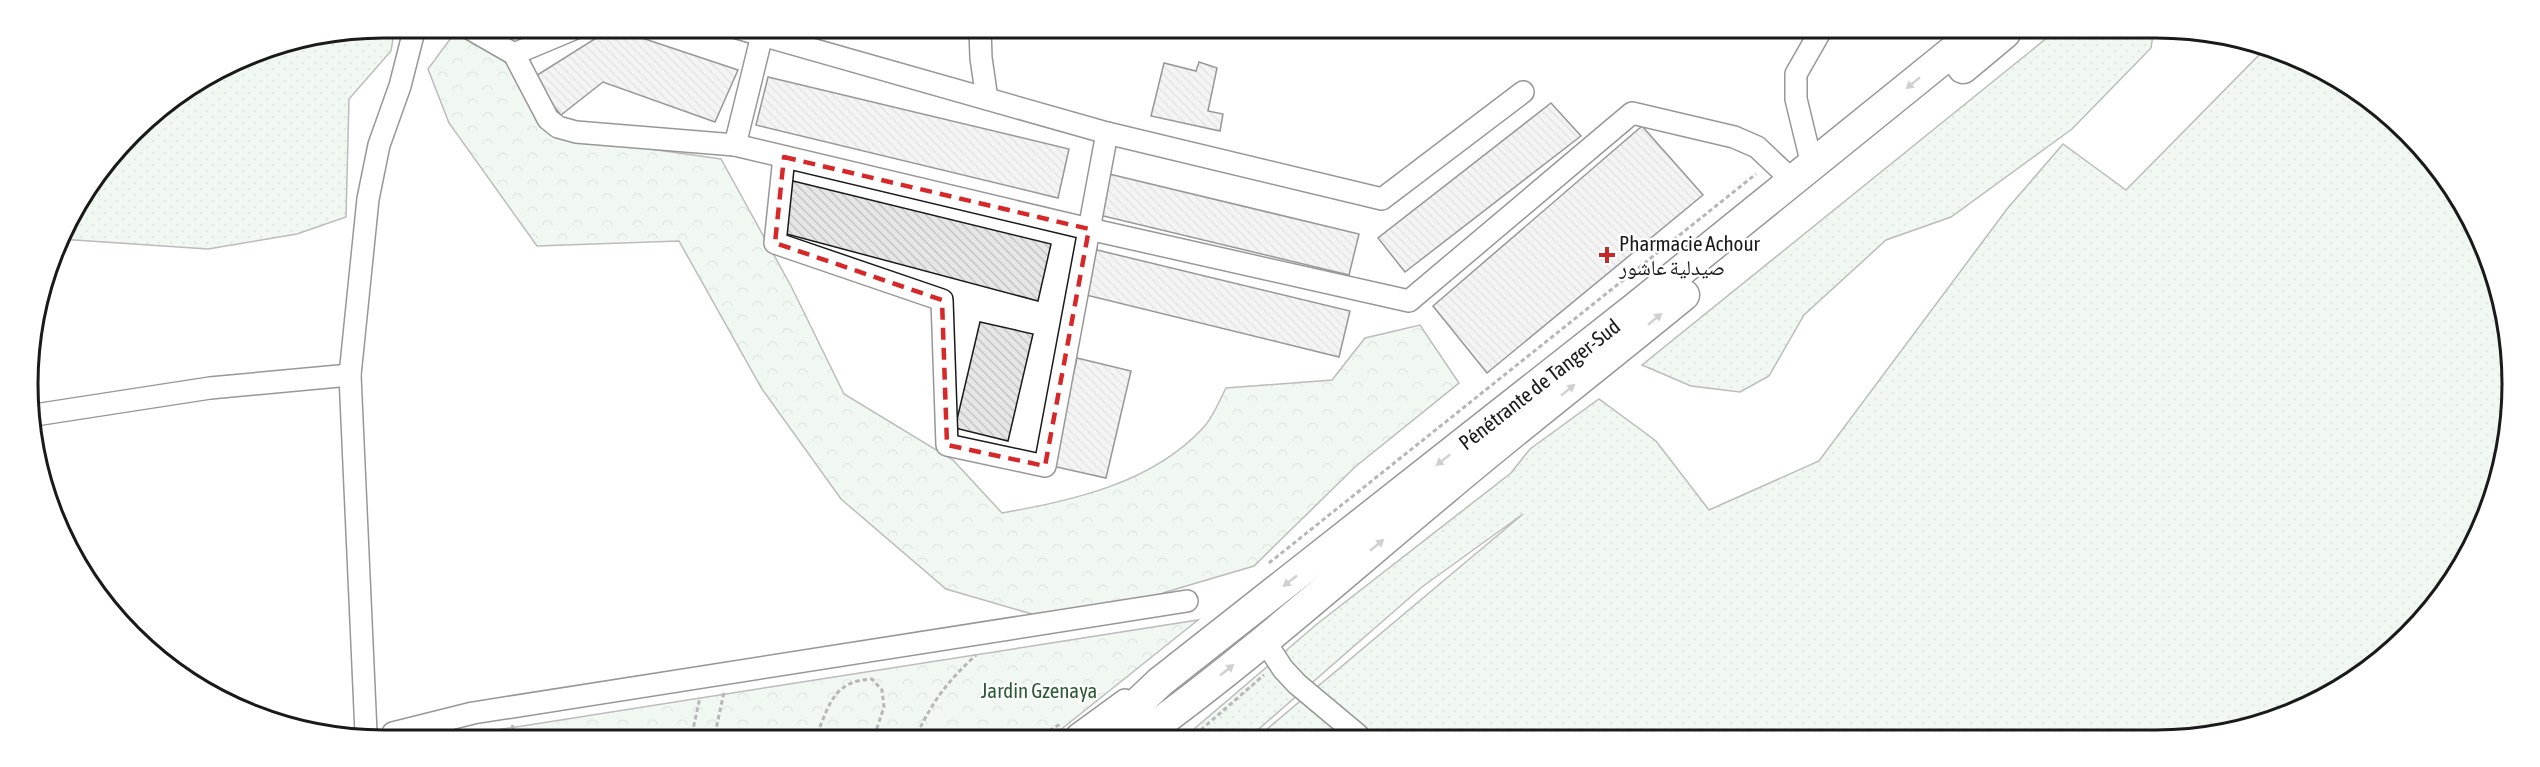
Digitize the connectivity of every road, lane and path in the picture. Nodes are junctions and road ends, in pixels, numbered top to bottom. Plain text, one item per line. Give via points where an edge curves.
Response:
1 (412, 38) edge
2 (486, 38) edge
3 (552, 38) edge
4 (761, 38) edge
5 (773, 38) edge
6 (981, 38) edge
7 (1817, 38) edge
8 (1969, 38) edge
9 (1999, 38) edge
10 (514, 54) junction
11 (1522, 92) dead end
12 (987, 99) junction
13 (1107, 133) junction
14 (735, 145) junction
15 (784, 157) junction
16 (1792, 169) junction
17 (1089, 229) junction
18 (1600, 350) junction
19 (350, 375) junction
20 (39, 414) edge
21 (1516, 417) junction
22 (1261, 570) dead end
23 (1187, 601) dead end
24 (1264, 640) junction
25 (978, 653) dead end
26 (1160, 682) junction
27 (700, 696) dead end
28 (1182, 707) junction
29 (366, 729) edge
30 (1070, 729) edge
31 (405, 730) edge
32 (693, 730) edge
33 (820, 730) edge
34 (876, 730) edge
35 (919, 730) edge
36 (1109, 730) edge
37 (1150, 730) edge
38 (1162, 730) edge
39 (1352, 730) edge

1 - 19 street via 370,188
2 - 10 street
3 - 10 street
4 - 14 street
5 - 12 street
6 - 12 street
7 - 16 street via 1796,74
8 -> 16 highway, Pénétrante de Tanger-Sud
18 -> 9 highway, Pénétrante de Tanger-Sud
10 - 14 street via 548,119 558,127
11 - 13 street via 1382,199
12 - 13 street
13 - 17 street
14 - 15 street
15 - 17 street
15 - 17 street via 775,243 942,300 946,445 1045,466
16 - 17 street via 1734,137 1632,113 1409,300
16 - 18 highway, Pénétrante de Tanger-Sud
16 - 22 path
18 - 21 highway, Pénétrante de Tanger-Sud
19 - 20 street via 210,388
19 - 29 street
24 -> 21 highway, Pénétrante de Tanger-Sud via 1447,487
21 -> 26 highway, Pénétrante de Tanger-Sud
23 - 31 street via 473,713
28 -> 24 highway, Pénétrante de Tanger-Sud
24 - 39 street via 1297,684
25 - 35 path via 949,680
26 - 30 street
26 - 36 highway, Pénétrante de Tanger-Sud
27 - 32 path
28 - 37 highway, Pénétrante de Tanger-Sud
28 - 38 street
33 - 34 path via 841,687 854,680 872,679 882,690 884,707

